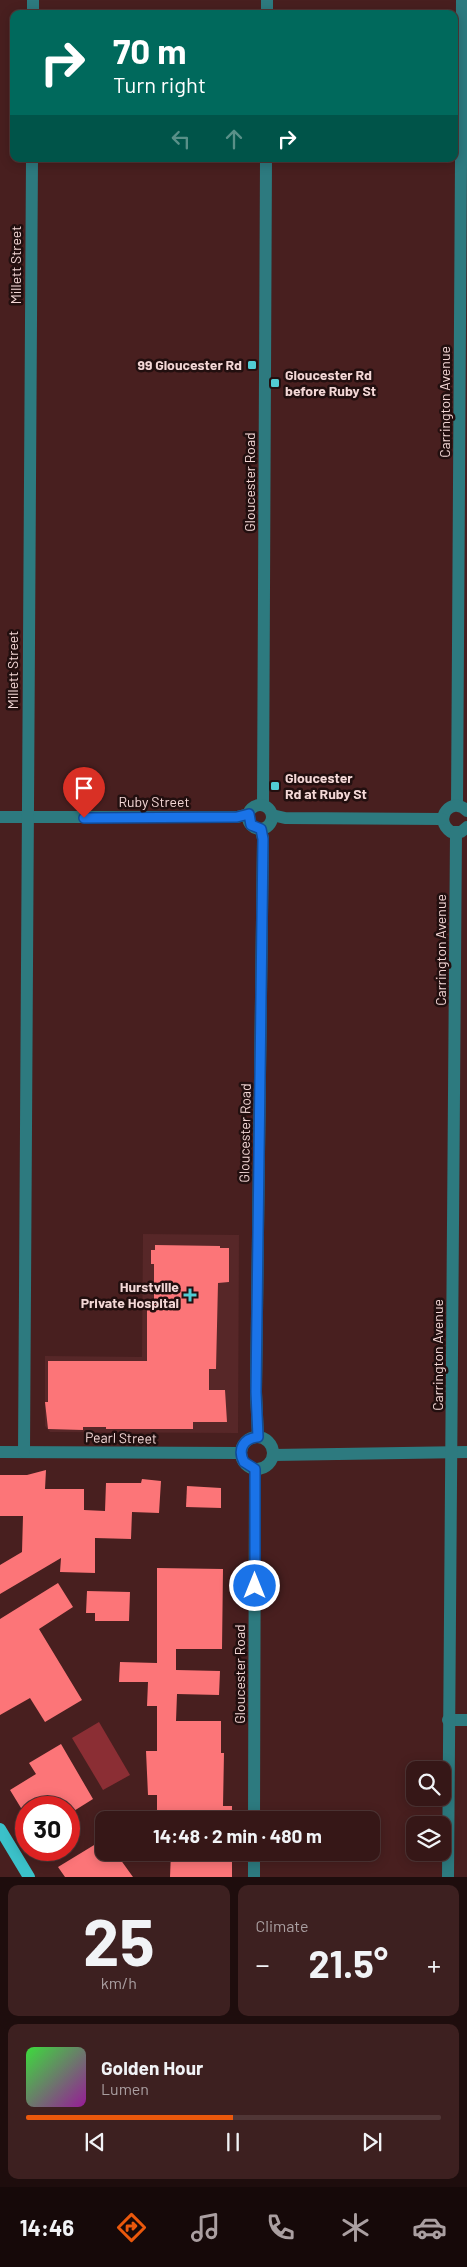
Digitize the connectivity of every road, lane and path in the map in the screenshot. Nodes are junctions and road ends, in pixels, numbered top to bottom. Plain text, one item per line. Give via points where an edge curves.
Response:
1 (462, 0) edge
2 (32, 162) edge
3 (266, 162) edge
4 (462, 808) edge
5 (267, 810) junction
6 (249, 814) junction
7 (0, 817) edge
8 (27, 818) junction
9 (442, 819) junction
10 (261, 829) junction
11 (462, 830) edge
12 (258, 1437) junction
13 (0, 1452) edge
14 (24, 1452) junction
15 (452, 1452) junction
16 (467, 1452) edge
17 (241, 1453) junction
18 (273, 1455) junction
19 (255, 1469) junction
20 (448, 1720) junction
21 (467, 1720) edge
22 (254, 1811) edge
23 (0, 1828) edge
24 (254, 1861) edge
25 (29, 1877) edge
26 (254, 1877) edge
27 (448, 1877) edge

1 - 4 street, Carrington Avenue
2 - 8 street, Millett Street
3 - 5 street, Gloucester Road
4 - 9 street via 447,808
5 - 6 street via 252,808
5 - 9 street via 285,818
5 - 10 street via 270,824
6 - 8 street, Ruby Street via 237,817
6 - 10 street via 251,825
7 - 8 street, Ruby Street
8 - 14 street, Millett Street
9 - 11 street via 446,829
10 - 12 street, Gloucester Road
11 - 15 street, Carrington Avenue
12 - 17 street via 248,1439
12 - 18 street via 271,1445
13 - 14 street, Pearl Street
14 - 17 street, Pearl Street
15 - 16 street
15 - 18 street
15 - 20 street, Carrington Avenue
17 - 19 street via 244,1462
18 - 19 street via 265,1467
19 - 22 street, Gloucester Road
20 - 21 street
20 - 27 street, Carrington Avenue
23 - 25 main road
24 - 26 street

